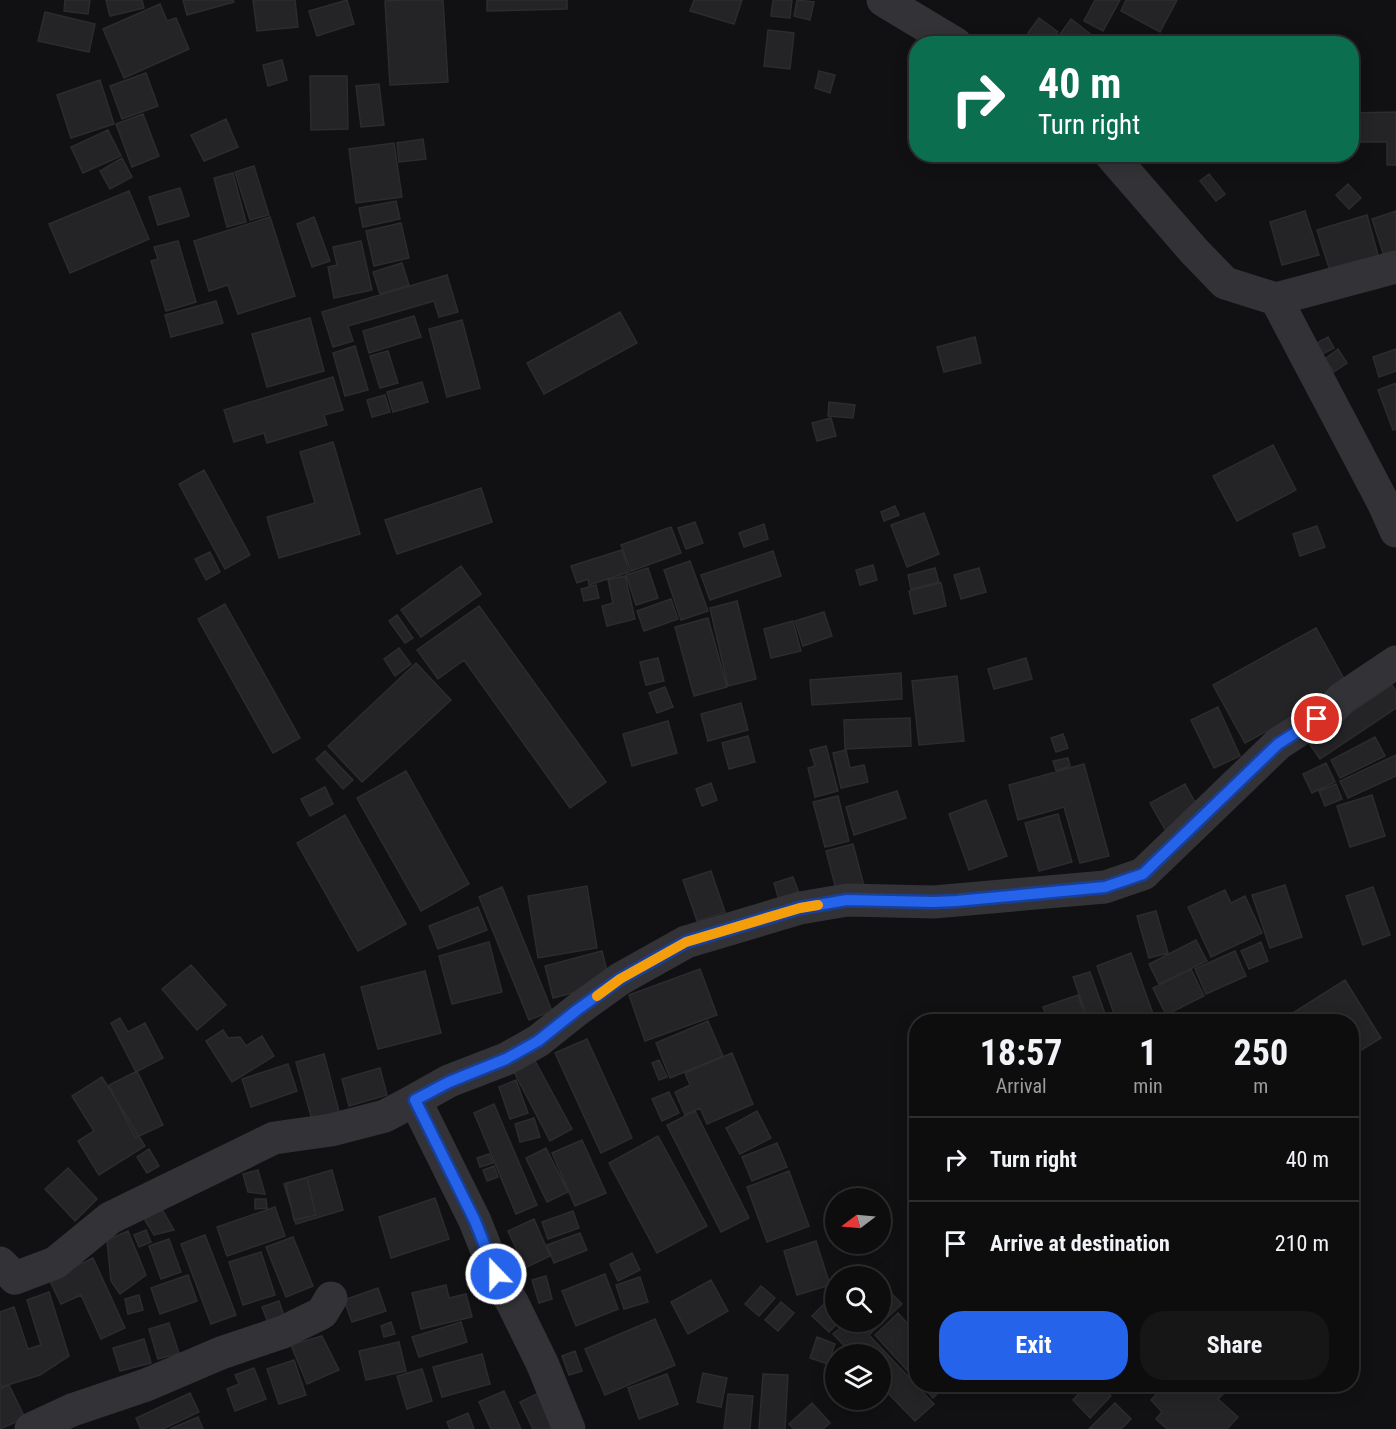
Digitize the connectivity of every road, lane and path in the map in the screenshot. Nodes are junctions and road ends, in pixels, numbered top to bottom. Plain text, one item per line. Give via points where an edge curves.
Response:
1 (884, 0) edge
2 (943, 36) edge
3 (1117, 162) edge
4 (1396, 267) edge
5 (1276, 299) junction
6 (1396, 531) edge
7 (1396, 662) edge
8 (415, 1100) junction
9 (0, 1263) edge
10 (331, 1299) dead end
11 (31, 1429) edge
12 (569, 1429) edge

1 - 2 street
3 - 5 street via 1225,283
4 - 5 street
5 - 6 street
7 - 8 street via 1278,744 1143,874 1105,887 946,902 847,900 800,908 686,942 620,979 538,1041
8 - 9 street via 385,1116 331,1130 274,1138 110,1218 55,1263 15,1278
8 - 12 street via 542,1363
10 - 11 street via 322,1312 283,1332 72,1410

